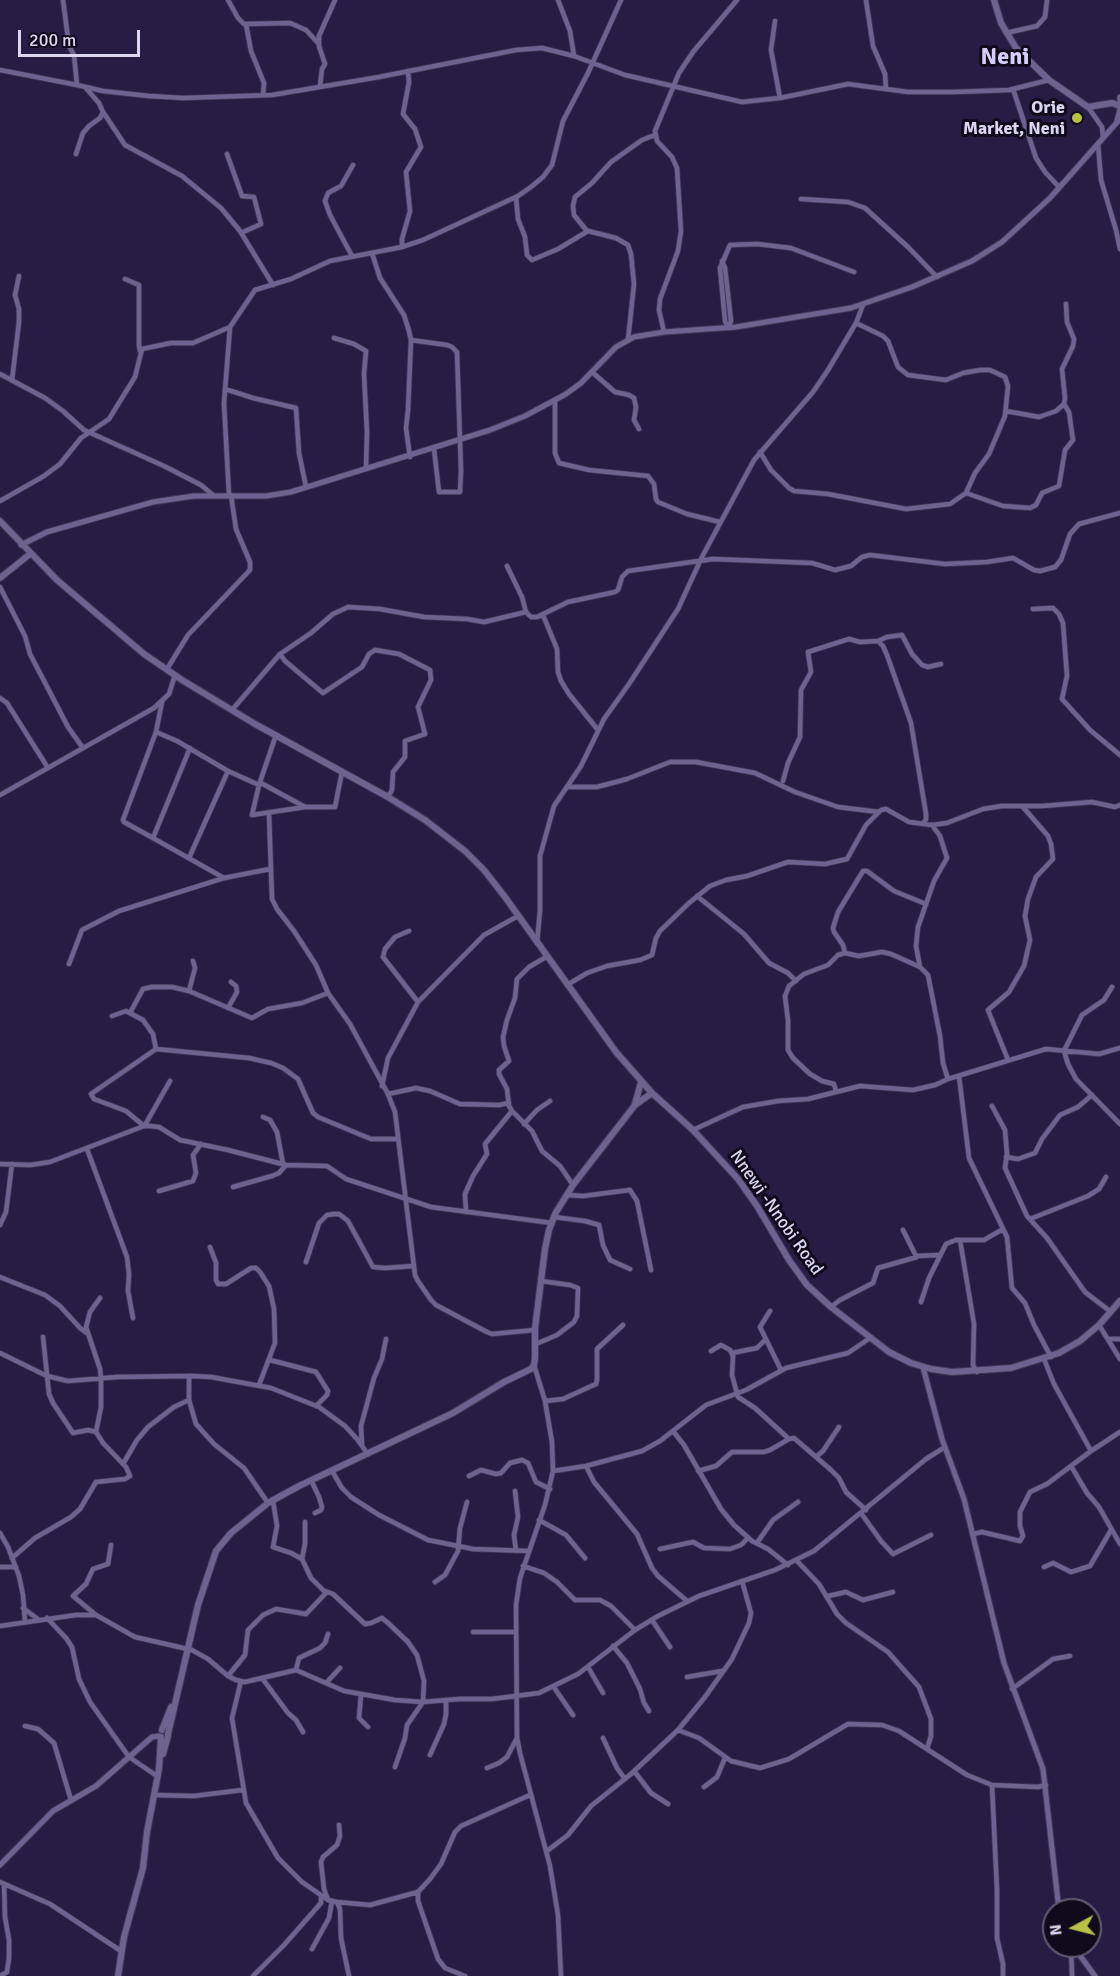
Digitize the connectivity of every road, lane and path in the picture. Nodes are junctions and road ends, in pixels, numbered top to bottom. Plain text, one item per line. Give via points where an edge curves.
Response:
1 (63, 0) edge
2 (228, 0) edge
3 (335, 0) edge
4 (558, 0) edge
5 (621, 0) edge
6 (737, 0) edge
7 (866, 0) edge
8 (994, 0) edge
9 (1047, 0) edge
10 (775, 21) dead end
11 (246, 24) junction
12 (1006, 33) junction
13 (318, 43) junction
14 (574, 56) junction
15 (592, 63) junction
16 (0, 70) edge
17 (408, 71) junction
18 (1049, 80) junction
19 (78, 85) junction
20 (320, 86) junction
21 (84, 87) junction
22 (674, 87) junction
23 (886, 89) junction
24 (1013, 89) junction
25 (263, 95) junction
26 (780, 98) junction
27 (1120, 98) edge
28 (1088, 107) junction
29 (1120, 107) edge
30 (103, 112) junction
31 (1119, 120) edge
32 (655, 135) junction
33 (1103, 137) junction
34 (1098, 143) junction
35 (76, 154) dead end
36 (228, 154) dead end
37 (352, 165) dead end
38 (1059, 187) junction
39 (516, 197) junction
40 (801, 200) dead end
41 (587, 231) junction
42 (241, 233) junction
43 (402, 247) junction
44 (1120, 249) edge
45 (372, 253) junction
46 (352, 256) junction
47 (854, 272) dead end
48 (19, 276) dead end
49 (938, 277) junction
50 (125, 279) dead end
51 (273, 285) junction
52 (1066, 304) dead end
53 (863, 305) junction
54 (856, 323) junction
55 (230, 327) junction
56 (728, 328) junction
57 (664, 332) junction
58 (334, 338) dead end
59 (628, 339) junction
60 (411, 340) junction
61 (140, 351) junction
62 (592, 372) junction
63 (0, 374) edge
64 (12, 380) junction
65 (225, 389) junction
66 (555, 400) junction
67 (1064, 404) junction
68 (1006, 411) junction
69 (639, 429) dead end
70 (89, 432) junction
71 (459, 440) junction
72 (434, 449) junction
73 (760, 452) junction
74 (410, 457) junction
75 (366, 468) junction
76 (306, 488) junction
77 (966, 493) junction
78 (213, 495) junction
79 (230, 495) junction
80 (0, 501) edge
81 (1120, 513) edge
82 (0, 521) edge
83 (720, 522) junction
84 (21, 545) junction
85 (30, 554) junction
86 (700, 562) junction
87 (507, 566) dead end
88 (0, 578) edge
89 (0, 587) edge
90 (1033, 609) dead end
91 (526, 612) junction
92 (543, 615) junction
93 (878, 641) junction
94 (280, 654) junction
95 (941, 664) dead end
96 (167, 669) junction
97 (175, 675) junction
98 (0, 698) edge
99 (162, 702) junction
100 (232, 710) junction
101 (598, 730) junction
102 (156, 732) junction
103 (276, 735) junction
104 (83, 748) junction
105 (190, 748) junction
106 (1120, 755) edge
107 (48, 768) junction
108 (228, 771) junction
109 (342, 772) junction
110 (783, 781) dead end
111 (260, 784) junction
112 (567, 787) junction
113 (0, 795) edge
114 (388, 797) junction
115 (1120, 805) edge
116 (1022, 806) junction
117 (305, 807) junction
118 (879, 812) junction
119 (269, 813) junction
120 (923, 824) junction
121 (932, 825) junction
122 (153, 838) junction
123 (189, 858) junction
124 (270, 869) junction
125 (224, 878) junction
126 (698, 896) junction
127 (926, 904) junction
128 (518, 916) junction
129 (409, 931) dead end
130 (537, 943) junction
131 (845, 953) junction
132 (546, 957) junction
133 (193, 961) dead end
134 (69, 964) dead end
135 (920, 967) junction
136 (796, 981) junction
137 (231, 982) dead end
138 (567, 985) junction
139 (1112, 987) dead end
140 (189, 991) junction
141 (328, 993) junction
142 (418, 1002) junction
143 (228, 1008) junction
144 (130, 1013) junction
145 (112, 1016) dead end
146 (156, 1048) junction
147 (1120, 1048) edge
148 (1064, 1051) junction
149 (1008, 1060) junction
150 (959, 1076) junction
151 (948, 1078) junction
152 (170, 1081) dead end
153 (641, 1082) junction
154 (382, 1086) junction
155 (836, 1091) junction
156 (388, 1094) junction
157 (652, 1094) junction
158 (1092, 1095) junction
159 (550, 1101) dead end
160 (509, 1103) junction
161 (635, 1105) junction
162 (992, 1106) dead end
163 (512, 1111) junction
164 (263, 1117) dead end
165 (524, 1124) junction
166 (1120, 1124) edge
167 (145, 1126) junction
168 (693, 1130) junction
169 (398, 1139) junction
170 (201, 1144) junction
171 (87, 1149) junction
172 (1006, 1157) junction
173 (0, 1164) edge
174 (12, 1164) junction
175 (284, 1165) junction
176 (1106, 1177) dead end
177 (573, 1185) junction
178 (233, 1187) dead end
179 (159, 1191) dead end
180 (567, 1195) junction
181 (406, 1200) junction
182 (466, 1212) junction
183 (1030, 1219) junction
184 (553, 1220) junction
185 (0, 1225) edge
186 (1003, 1229) junction
187 (903, 1230) dead end
188 (960, 1240) junction
189 (210, 1247) dead end
190 (939, 1255) junction
191 (917, 1257) junction
192 (306, 1262) dead end
193 (414, 1266) junction
194 (630, 1269) dead end
195 (651, 1270) dead end
196 (0, 1277) edge
197 (541, 1281) junction
198 (100, 1298) dead end
199 (1120, 1301) edge
200 (921, 1302) dead end
201 (831, 1307) junction
202 (770, 1311) dead end
203 (1111, 1312) junction
204 (133, 1318) dead end
205 (623, 1325) dead end
206 (1099, 1325) junction
207 (535, 1330) junction
208 (88, 1334) junction
209 (44, 1337) dead end
210 (870, 1338) junction
211 (386, 1339) dead end
212 (1108, 1339) junction
213 (1120, 1339) edge
214 (765, 1340) junction
215 (536, 1344) junction
216 (711, 1351) dead end
217 (0, 1353) edge
218 (732, 1353) junction
219 (1047, 1358) junction
220 (1120, 1359) edge
221 (270, 1360) junction
222 (534, 1365) junction
223 (923, 1367) junction
224 (781, 1370) junction
225 (977, 1371) junction
226 (47, 1376) junction
227 (189, 1376) junction
228 (101, 1379) junction
229 (259, 1386) junction
230 (736, 1394) junction
231 (189, 1400) junction
232 (545, 1401) junction
233 (316, 1406) junction
234 (839, 1427) dead end
235 (673, 1431) junction
236 (96, 1432) junction
237 (1120, 1432) edge
238 (789, 1439) junction
239 (362, 1445) junction
240 (945, 1447) junction
241 (1091, 1451) junction
242 (367, 1453) junction
243 (817, 1456) junction
244 (123, 1464) junction
245 (586, 1466) junction
246 (1071, 1466) junction
247 (698, 1470) junction
248 (332, 1471) junction
249 (554, 1471) junction
250 (468, 1476) dead end
251 (311, 1480) junction
252 (550, 1489) junction
253 (515, 1491) dead end
254 (271, 1502) junction
255 (466, 1502) dead end
256 (798, 1502) dead end
257 (863, 1511) junction
258 (315, 1513) dead end
259 (539, 1520) junction
260 (306, 1522) dead end
261 (1111, 1530) junction
262 (0, 1533) edge
263 (973, 1534) junction
264 (931, 1535) dead end
265 (748, 1538) junction
266 (757, 1543) junction
267 (1120, 1544) edge
268 (111, 1545) dead end
269 (459, 1546) junction
270 (660, 1550) dead end
271 (516, 1551) junction
272 (528, 1551) junction
273 (805, 1557) junction
274 (12, 1558) junction
275 (585, 1558) dead end
276 (302, 1559) junction
277 (797, 1561) junction
278 (788, 1565) junction
279 (522, 1566) junction
280 (0, 1567) edge
281 (16, 1567) junction
282 (1044, 1567) dead end
283 (809, 1572) junction
284 (742, 1581) junction
285 (435, 1582) dead end
286 (325, 1591) junction
287 (893, 1592) dead end
288 (828, 1596) junction
289 (687, 1601) junction
290 (23, 1608) junction
291 (96, 1615) junction
292 (47, 1618) junction
293 (39, 1620) junction
294 (652, 1620) junction
295 (25, 1622) junction
296 (0, 1626) edge
297 (635, 1630) junction
298 (473, 1632) dead end
299 (516, 1632) junction
300 (328, 1634) dead end
301 (613, 1646) junction
302 (670, 1647) dead end
303 (187, 1648) junction
304 (1070, 1656) dead end
305 (588, 1667) junction
306 (340, 1668) dead end
307 (296, 1670) junction
308 (722, 1671) junction
309 (228, 1676) junction
310 (687, 1677) dead end
311 (262, 1678) junction
312 (241, 1681) junction
313 (326, 1683) junction
314 (553, 1686) junction
315 (1012, 1689) junction
316 (603, 1693) dead end
317 (361, 1695) junction
318 (516, 1696) junction
319 (446, 1700) junction
320 (423, 1702) junction
321 (650, 1711) dead end
322 (573, 1715) dead end
323 (25, 1726) dead end
324 (368, 1726) dead end
325 (678, 1730) junction
326 (303, 1732) dead end
327 (163, 1734) junction
328 (517, 1738) junction
329 (603, 1738) dead end
330 (927, 1749) junction
331 (430, 1755) dead end
332 (129, 1757) junction
333 (724, 1758) junction
334 (395, 1767) dead end
335 (486, 1768) dead end
336 (634, 1771) junction
337 (158, 1772) junction
338 (624, 1779) junction
339 (992, 1785) junction
340 (1046, 1785) junction
341 (704, 1787) dead end
342 (242, 1790) junction
343 (154, 1795) junction
344 (530, 1795) junction
345 (71, 1800) junction
346 (668, 1804) dead end
347 (339, 1825) dead end
348 (547, 1851) junction
349 (0, 1864) edge
350 (2, 1883) edge
351 (418, 1892) junction
352 (321, 1896) junction
353 (1058, 1898) edge
354 (332, 1901) junction
355 (312, 1948) dead end
356 (121, 1951) junction
357 (1072, 1958) edge
358 (1081, 1958) edge
359 (0, 1976) edge
360 (118, 1976) edge
361 (253, 1976) edge
362 (349, 1976) edge
363 (465, 1976) edge
364 (561, 1976) edge
365 (1003, 1976) edge
366 (1072, 1976) edge
367 (1095, 1976) edge

1 - 19 street
2 - 11 street
3 - 13 street
4 - 14 street via 570,31
5 - 15 street
6 - 22 street via 693,52
7 - 23 street via 873,46 885,74
8 - 12 main road
9 - 12 street via 1045,17 1037,26
10 - 26 street via 771,50
11 - 13 street via 290,23 306,30
11 - 25 street via 251,51 264,83
12 - 18 main road
13 - 20 street via 325,64
14 - 15 street
14 - 17 street via 542,48 516,50
15 - 22 street
15 - 39 street via 563,121 552,165
16 - 19 street
17 - 20 street
17 - 43 street via 404,114 416,129 422,147 406,172 410,211
18 - 24 street
18 - 28 main road
19 - 21 street
20 - 25 street
21 - 25 street via 183,98
21 - 30 street
22 - 26 street via 742,102
22 - 32 street
23 - 24 street
23 - 26 street via 848,84
24 - 38 street via 1036,158
27 - 29 street
28 - 29 main road via 1112,103
28 - 33 street via 1102,127
29 - 31 street
30 - 35 street via 83,133
30 - 42 street via 125,145 182,176 221,208
31 - 33 street
32 - 41 street via 610,162 575,197 574,217
32 - 57 street via 677,168 681,231 660,299
33 - 34 street
34 - 38 street
34 - 44 street via 1101,180
36 - 42 street via 242,196 254,197 261,224
37 - 46 street via 341,186 327,193 325,201
38 - 49 street via 995,247
39 - 41 street via 530,259 550,253
39 - 43 street
40 - 49 street via 848,202 865,208
41 - 59 street via 616,238 630,247 634,284
42 - 51 street
43 - 45 street
45 - 46 street
45 - 60 street via 380,278 404,315
46 - 51 street
47 - 56 street via 791,248 730,245 722,261 731,321
48 - 64 street via 15,295 19,322
49 - 53 street
50 - 61 street via 139,285
51 - 55 street via 255,290
52 - 67 street via 1067,322 1074,339 1062,369
53 - 54 street
53 - 56 street
54 - 68 street via 888,341 898,367 908,375 946,380 980,370 1001,374 1008,386
54 - 73 street via 813,392
55 - 61 street via 193,343 144,347
55 - 65 street
56 - 57 street
57 - 59 street
58 - 75 street via 366,351
59 - 62 street
60 - 71 street via 456,350
60 - 74 street via 406,428
61 - 70 street via 135,377 113,413
62 - 66 street
62 - 69 street via 615,392 634,398 634,420
63 - 64 street
64 - 70 street via 45,398
65 - 76 street via 296,408
65 - 79 street
66 - 71 street via 525,417
66 - 83 street via 555,453 559,463 648,476 658,502
67 - 68 street via 1039,417
67 - 77 street via 1073,440 1065,450 1059,486 1042,493 1030,508 1003,506
68 - 77 street via 989,454
70 - 78 street via 164,466
70 - 80 street via 60,464
71 - 72 street
71 - 72 street via 460,492 439,492
72 - 74 street
73 - 77 street via 771,470 794,491 906,509 950,504
73 - 83 street
74 - 75 street
75 - 76 street
76 - 79 street via 266,496
78 - 79 street
78 - 84 street via 153,502 46,532
79 - 96 street via 250,570 188,635
81 - 86 street via 1079,524 1055,567 1040,571 1013,558 945,564 870,555 836,570 812,563 713,559
82 - 84 main road, Nnewi -Nnobi Road
83 - 86 street
84 - 85 main road, Nnewi -Nnobi Road
85 - 88 main road
85 - 96 main road, Nnewi -Nnobi Road
86 - 92 street via 628,571 615,592 568,602
86 - 101 street via 678,609
87 - 91 street
89 - 104 street via 30,654
90 - 106 street via 1053,608 1063,623 1067,676 1062,699
91 - 92 street via 531,617
91 - 94 street via 484,622 348,607
92 - 101 street via 557,649 561,681
93 - 95 street via 902,634 921,665
93 - 110 street via 849,639 808,652 811,672 801,690 800,737
93 - 120 street via 887,655 910,723 925,806
94 - 100 street
94 - 114 street via 323,693 358,670 375,650 399,654 430,670 431,680 418,707 425,734 405,741 405,757 393,772
96 - 97 main road, Nnewi -Nnobi Road
97 - 99 street
97 - 100 main road, Nnewi -Nnobi Road
98 - 107 street
99 - 102 street
99 - 104 street
100 - 103 main road, Nnewi -Nnobi Road
101 - 112 street
102 - 105 street
102 - 122 street via 123,820
103 - 109 main road, Nnewi -Nnobi Road
103 - 111 street
104 - 107 street
105 - 108 street
105 - 122 street
107 - 113 street
108 - 111 street
108 - 123 street
109 - 114 main road, Nnewi -Nnobi Road
109 - 117 street via 335,807
111 - 117 street
111 - 119 street via 252,814
112 - 118 street via 597,787 670,762 696,762 755,773 838,807
112 - 130 street via 554,806 540,856
114 - 128 main road, Nnewi -Nnobi Road via 465,851
115 - 116 street via 1092,802
116 - 121 street via 983,809
116 - 149 street via 1048,836 1053,859 1036,877 1028,899 1025,916 1030,940 1024,966 1009,992 988,1010
117 - 119 street
118 - 120 street via 886,809 909,822
118 - 126 street via 861,832 847,859 825,864 788,862 719,882
119 - 124 street
120 - 121 street
121 - 127 street via 947,858
122 - 123 street
123 - 125 street
124 - 125 street
124 - 141 street via 272,899 307,950
125 - 134 street via 120,911 84,929
126 - 136 street via 744,934 769,963
126 - 138 street via 660,931 652,955 587,973
127 - 131 street via 894,891 863,871 838,912 833,928
127 - 135 street via 917,934
128 - 130 main road, Nnewi -Nnobi Road
128 - 142 street via 484,935
129 - 142 street via 395,937 383,957
130 - 132 main road, Nnewi -Nnobi Road
131 - 135 street via 859,956 882,952
131 - 136 street
132 - 138 main road, Nnewi -Nnobi Road
132 - 160 street via 519,975 507,1020 504,1046 509,1061 499,1072
133 - 140 street
135 - 151 street via 931,984
136 - 155 street via 787,988 785,996 788,1050 810,1074 834,1084
137 - 143 street via 237,992
138 - 153 main road, Nnewi -Nnobi Road
139 - 148 street via 1104,1000 1082,1016
140 - 143 street
140 - 144 street via 172,987 143,989
141 - 143 street via 268,1009 254,1018
141 - 154 street via 350,1024
142 - 154 street via 387,1058
144 - 145 street via 120,1011
144 - 146 street via 149,1026
146 - 167 street via 91,1094
146 - 169 street via 271,1063 298,1079 318,1117 370,1139
147 - 148 street via 1099,1054
148 - 149 street via 1046,1049
148 - 158 street via 1076,1079
149 - 150 street
150 - 151 street
150 - 186 street via 969,1158
151 - 155 street via 913,1090 860,1086
152 - 167 street
153 - 157 main road, Nnewi -Nnobi Road
153 - 161 main road
154 - 156 street
155 - 168 street via 808,1099 743,1107
156 - 160 street via 416,1088 460,1104
156 - 169 street
157 - 161 main road
157 - 168 main road, Nnewi -Nnobi Road
158 - 166 street
158 - 172 street via 1078,1107 1060,1114 1032,1156
159 - 165 street
160 - 163 street
161 - 177 main road
162 - 172 street via 1005,1130
163 - 165 street
163 - 182 street via 485,1144 487,1154 465,1194
164 - 175 street via 270,1120 277,1132
165 - 177 street
167 - 170 street via 159,1127 180,1140
167 - 171 street
168 - 201 main road, Nnewi -Nnobi Road via 738,1179 807,1285
169 - 181 street
170 - 175 street
170 - 179 street via 193,1155 193,1182
171 - 174 street via 40,1164
171 - 204 street via 127,1257
172 - 183 street via 1005,1168
173 - 174 street
174 - 185 street via 6,1212
175 - 178 street via 279,1173
175 - 181 street via 327,1166 346,1179
176 - 183 street via 1100,1189 1088,1196
177 - 180 main road
180 - 184 main road
180 - 195 street via 630,1190 637,1202
181 - 182 street
181 - 193 street
182 - 184 street
183 - 203 street via 1085,1292
184 - 194 street via 599,1225 610,1260
184 - 197 main road
186 - 188 street via 984,1240
186 - 219 street via 1012,1288 1025,1303
187 - 191 street
188 - 190 street via 946,1244
188 - 225 street via 974,1324 973,1365
189 - 221 street via 218,1284 226,1284 256,1268 269,1286 275,1343
190 - 191 street
190 - 200 street
191 - 201 street via 878,1268 873,1283
192 - 193 street via 319,1223 327,1215 339,1214 348,1221 373,1267
193 - 207 street via 417,1281 436,1305 492,1334
196 - 208 street via 45,1295
197 - 207 main road
197 - 215 street via 578,1288 577,1316 557,1335
198 - 208 street via 87,1319
199 - 203 main road, Nnewi -Nnobi Road
201 - 210 main road, Nnewi -Nnobi Road
202 - 214 street via 760,1328
203 - 206 main road, Nnewi -Nnobi Road
205 - 232 street via 597,1348 596,1384 563,1399
206 - 212 street
206 - 219 main road, Nnewi -Nnobi Road via 1080,1341
207 - 215 main road
208 - 228 street
209 - 226 street
210 - 223 main road, Nnewi -Nnobi Road via 889,1352
210 - 224 street via 848,1353
211 - 239 street via 362,1422
212 - 213 street
212 - 220 street
214 - 218 street via 757,1348
214 - 224 street
215 - 222 main road
216 - 218 street via 724,1346
217 - 226 street
218 - 230 street
219 - 225 main road, Nnewi -Nnobi Road via 1011,1368
219 - 241 street via 1054,1384
221 - 229 street
221 - 233 street via 316,1372 328,1390
222 - 232 street
222 - 242 main road via 453,1413
223 - 225 main road, Nnewi -Nnobi Road
223 - 240 street
224 - 230 street
226 - 228 street via 68,1381
226 - 236 street via 49,1394 71,1431
227 - 228 street
227 - 229 street
227 - 231 street
228 - 236 street
229 - 233 street
230 - 235 street via 706,1405
230 - 238 street
231 - 244 street via 148,1427
231 - 254 street via 196,1425 244,1468
232 - 249 street
233 - 239 street via 345,1426
234 - 243 street
235 - 245 street via 642,1451
235 - 247 street
236 - 244 street
237 - 241 street
238 - 243 street via 794,1438
238 - 247 street via 770,1450 732,1452 716,1466
239 - 242 street
240 - 257 street
240 - 263 street
241 - 246 street
242 - 248 main road
243 - 257 street
244 - 274 street via 130,1476 96,1482 80,1509
245 - 249 street
245 - 289 street via 594,1482 637,1534 652,1568
246 - 261 street
246 - 263 street via 1047,1485 1030,1492 1020,1512 1020,1541 982,1532
247 - 265 street via 721,1509
248 - 251 main road
248 - 269 street via 346,1492 379,1515 428,1540
249 - 252 street
250 - 252 street via 481,1470 501,1473 510,1463 522,1460 528,1463 536,1482
251 - 254 main road
251 - 258 street via 322,1507
252 - 259 street
253 - 271 street via 519,1517 514,1535
254 - 276 street via 277,1526 273,1547
254 - 303 main road via 231,1533 216,1551
255 - 269 street
256 - 266 street via 773,1520
257 - 264 street via 893,1554
257 - 273 street
259 - 272 street
259 - 275 street via 566,1535
260 - 276 street
261 - 267 street
261 - 282 street via 1090,1566 1071,1572 1053,1563
262 - 274 street
263 - 315 street
265 - 266 street
265 - 270 street via 741,1545 726,1549 704,1548 693,1542
266 - 278 street
268 - 291 street via 108,1564 93,1569 86,1584 73,1596
269 - 271 street
269 - 285 street via 445,1575
271 - 272 street
272 - 279 street
273 - 277 street
273 - 283 street
274 - 281 street
276 - 286 street via 311,1578
277 - 278 street
277 - 283 street
278 - 284 street
279 - 297 street via 544,1573 576,1600 600,1600
279 - 299 street
280 - 281 street
281 - 290 street
283 - 288 street
284 - 289 street
284 - 308 street via 750,1618 738,1649
286 - 309 street via 326,1595 306,1614 276,1609 263,1615 248,1630 245,1654
286 - 320 street via 365,1624 381,1618 408,1642 421,1666
287 - 288 street via 863,1600 846,1592
288 - 330 street via 846,1623 888,1652 919,1687 931,1719
289 - 294 street
290 - 293 street
290 - 295 street
291 - 292 street
291 - 303 street via 135,1637
292 - 293 street
292 - 332 street via 66,1638 75,1655 83,1689
293 - 295 street
294 - 297 street
294 - 302 street
295 - 296 street
297 - 301 street
298 - 299 street
299 - 318 street
300 - 307 street via 320,1648 299,1658
301 - 305 street
301 - 321 street via 627,1663
303 - 309 street
303 - 327 main road
304 - 315 street via 1053,1659
305 - 314 street
305 - 316 street
306 - 313 street
307 - 311 street
307 - 313 street
308 - 310 street
308 - 325 street
309 - 312 street
311 - 312 street
311 - 326 street
312 - 342 street via 231,1718
313 - 317 street
314 - 318 street via 539,1693
314 - 322 street
315 - 340 street via 1040,1758
317 - 320 street
317 - 324 street via 359,1718
318 - 319 street
318 - 328 street
319 - 320 street
319 - 331 street via 447,1714
320 - 334 street via 407,1725
323 - 345 street via 38,1729 54,1743
325 - 333 street via 699,1738
325 - 336 street
327 - 332 street via 158,1730
327 - 337 main road
328 - 335 street via 507,1757
328 - 344 street
329 - 338 street
330 - 333 street via 894,1728 856,1723 842,1726 789,1759 769,1766 752,1768
330 - 339 street via 967,1775
332 - 337 street
332 - 345 street via 96,1786
333 - 341 street via 717,1777
336 - 338 street
336 - 346 street via 651,1793
337 - 343 main road
338 - 348 street
339 - 340 street
339 - 365 street via 997,1938
340 - 353 street
342 - 343 street via 194,1796
342 - 352 street via 278,1858
343 - 356 main road via 141,1882
344 - 348 street
344 - 351 street via 461,1826 441,1863
345 - 349 street via 53,1811
347 - 354 street via 337,1845 321,1862 324,1888
348 - 364 street via 558,1915
350 - 356 street via 50,1904
350 - 359 street via 9,1958 7,1972
351 - 354 street via 370,1905
351 - 363 street via 438,1959 445,1968
352 - 354 street
352 - 361 street via 321,1903
354 - 355 street
354 - 362 street via 340,1909
356 - 360 main road
357 - 366 street
358 - 367 street

